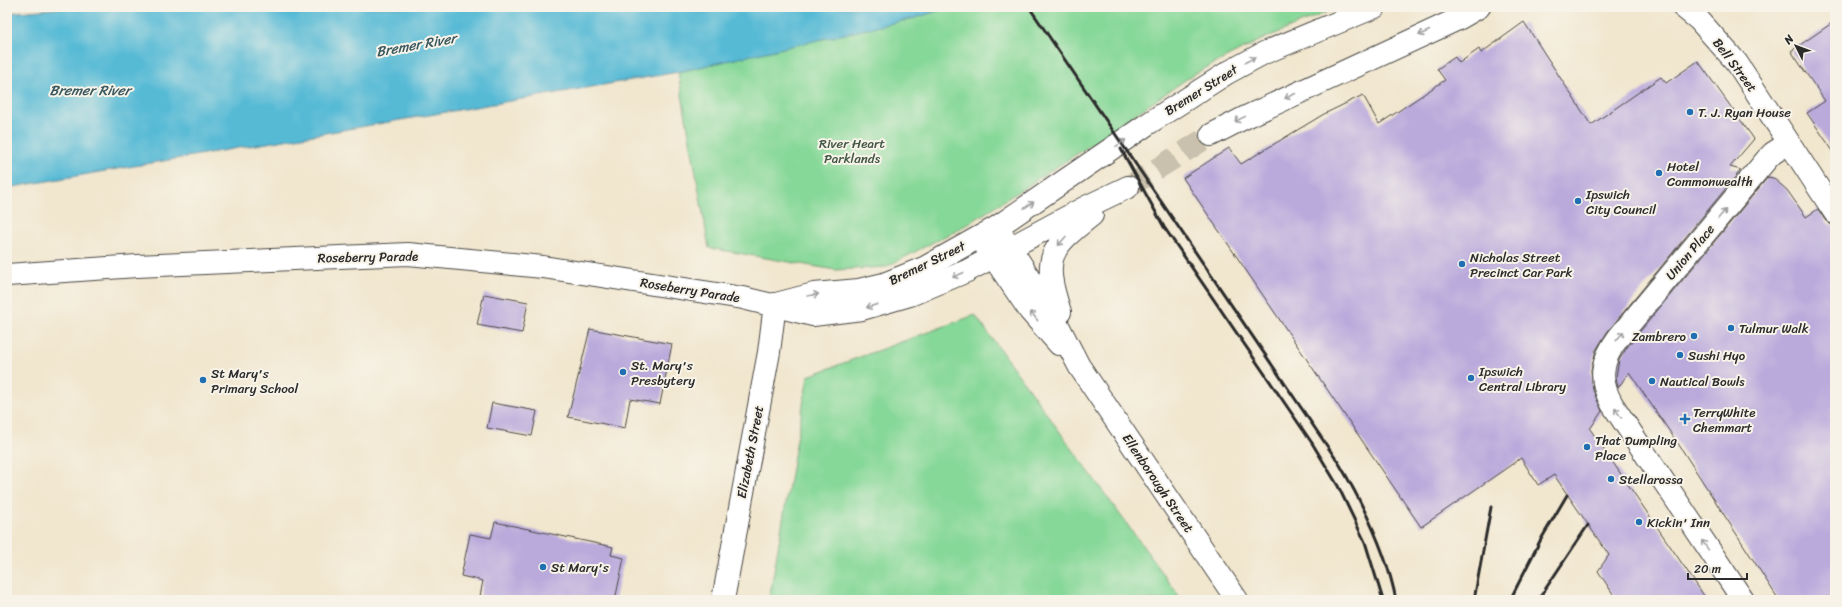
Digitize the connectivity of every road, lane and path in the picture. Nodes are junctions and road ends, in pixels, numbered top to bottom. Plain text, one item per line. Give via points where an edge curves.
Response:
1 (1375, 7) edge
2 (1479, 7) edge
3 (1692, 11) edge
4 (1211, 135) tunnel mouth
5 (1789, 143) junction
6 (1126, 188) joint
7 (1835, 213) edge
8 (988, 232) junction
9 (1002, 252) junction
10 (7, 275) edge
11 (775, 304) junction
12 (1079, 366) junction
13 (723, 600) edge
14 (1237, 600) edge
15 (1743, 600) edge

8 -> 1 street, Bremer Street via 1227,73 1270,50
2 -> 4 street
3 - 5 street, Bell Street via 1737,63
5 - 7 street, Bell Street
15 -> 5 street, Union Place via 1605,393 1602,370 1608,351 1618,338 1767,159
6 - 9 street, Bremer Street
6 -> 12 street, Ellenborough Street via 1069,232 1057,247 1051,265 1052,287
8 - 9 street, Ellenborough Street
11 -> 8 street, Bremer Street via 814,294 859,290 884,284 924,268
9 -> 11 street, Bremer Street via 967,271 910,295 862,309 813,315
9 - 12 street, Ellenborough Street via 1030,311
10 - 11 street, Roseberry Parade via 137,266 408,254 543,267
11 - 13 street, Elizabeth Street via 769,352
12 - 14 street, Ellenborough Street

